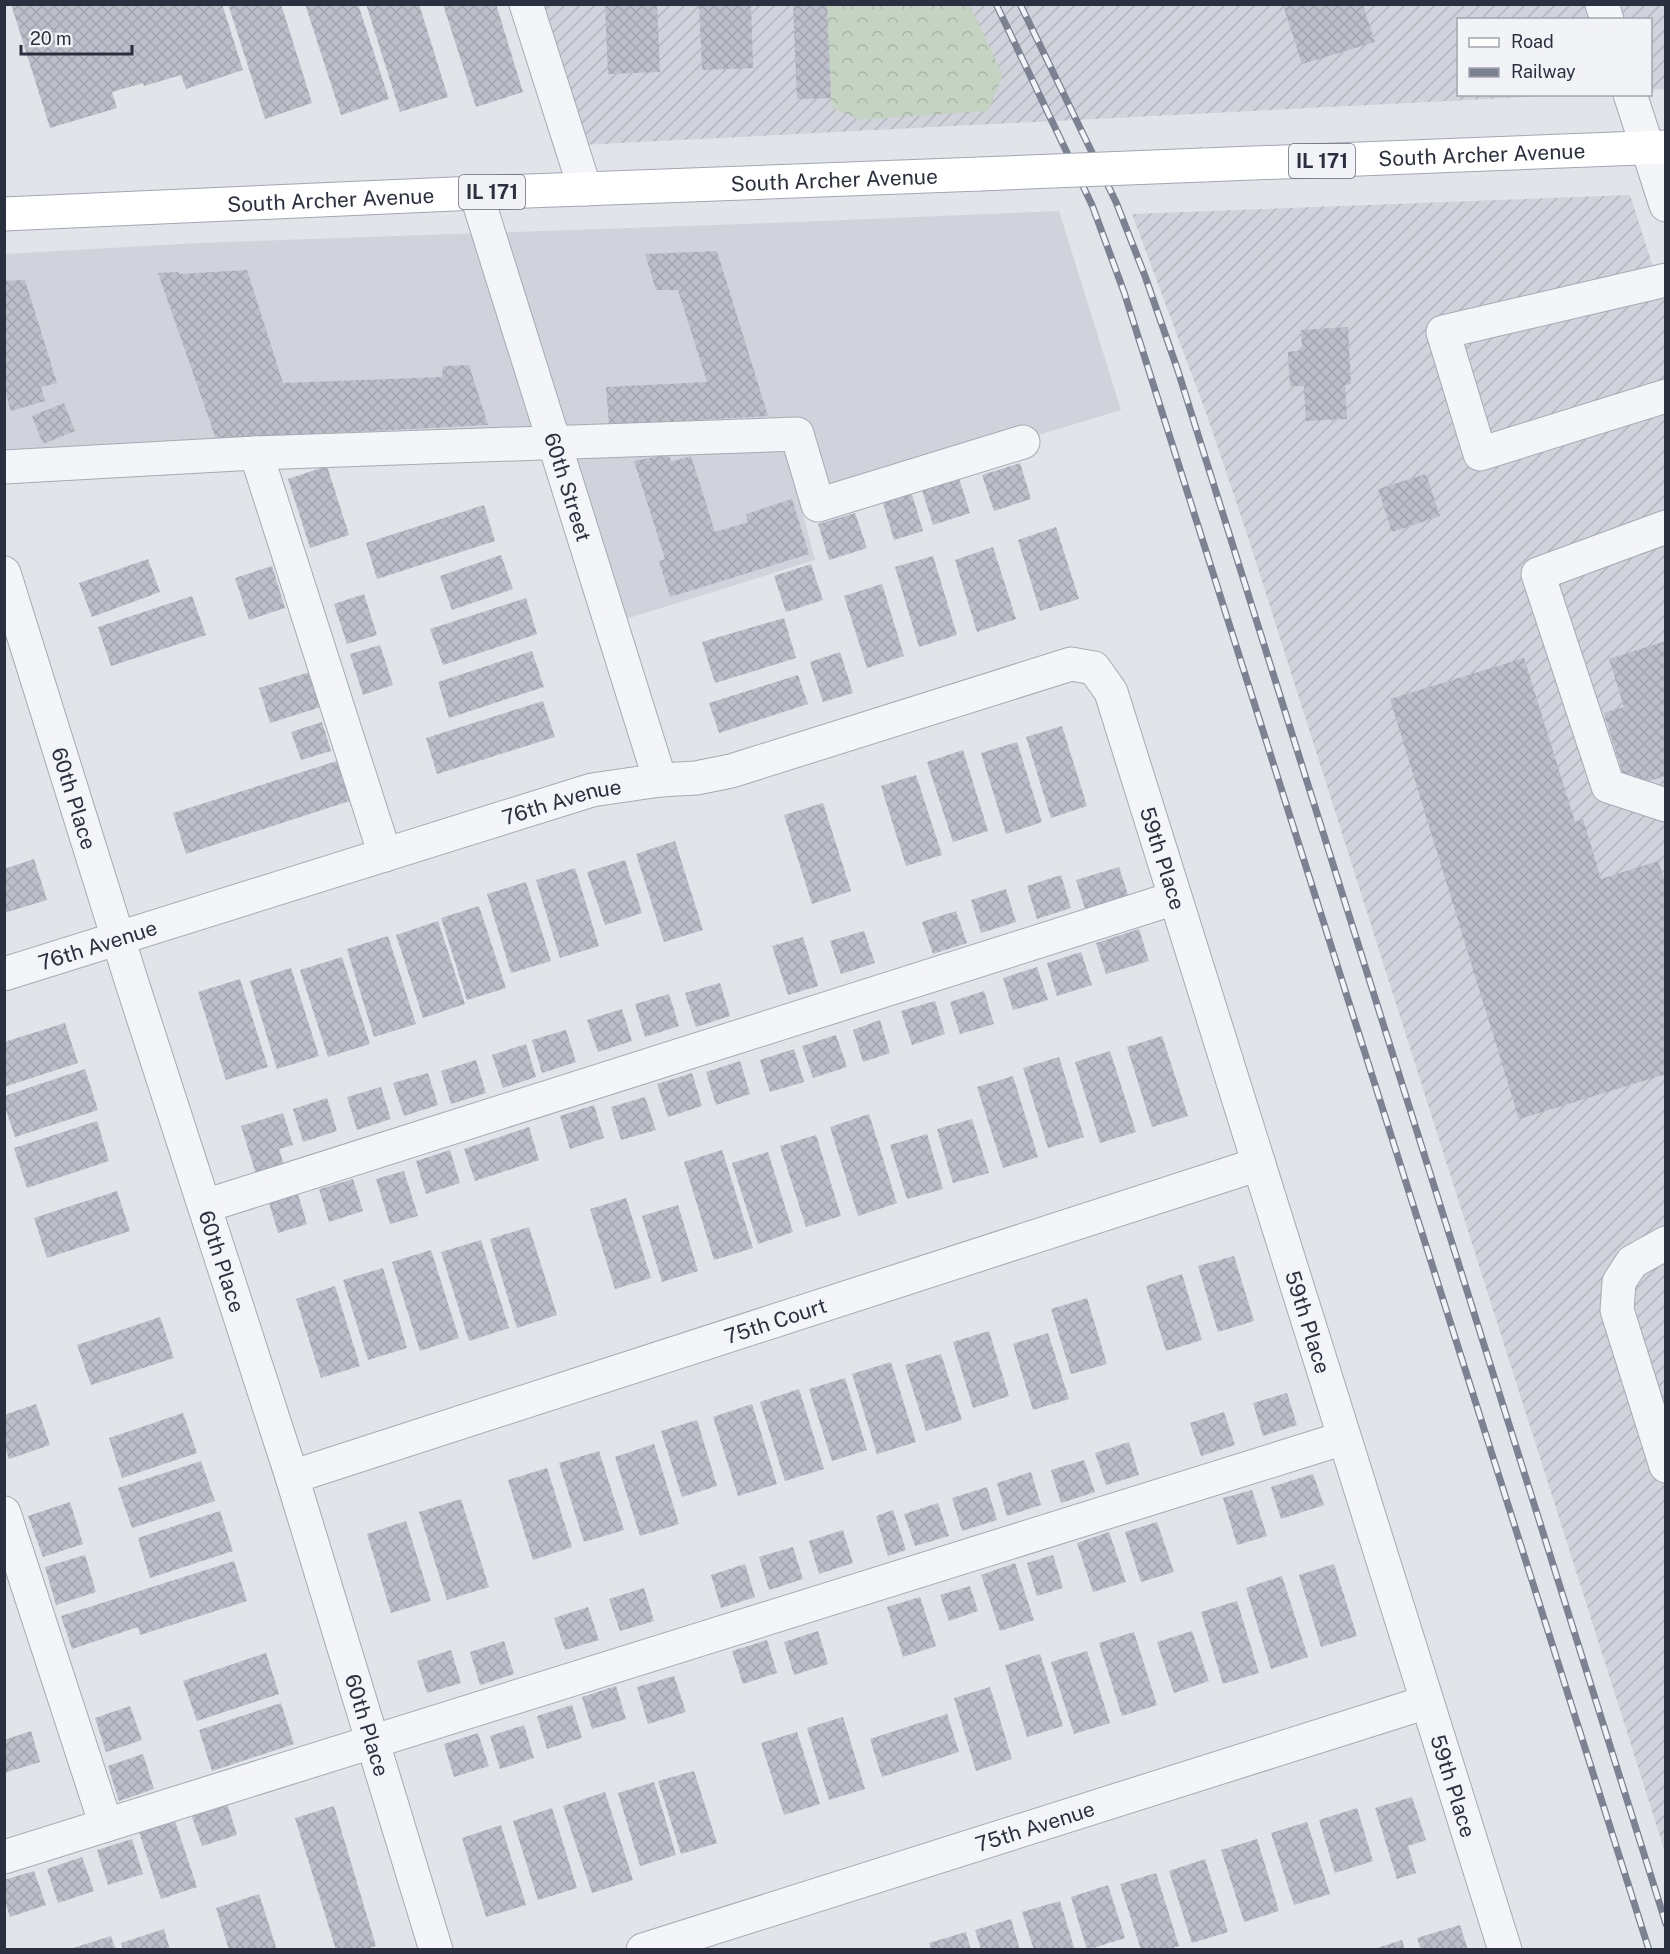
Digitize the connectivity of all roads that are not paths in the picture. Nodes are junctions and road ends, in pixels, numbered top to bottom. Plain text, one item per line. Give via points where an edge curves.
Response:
1 (525, 4) edge
2 (1631, 96) edge
3 (1657, 148) edge
4 (585, 189) junction
5 (476, 193) junction
6 (1665, 205) edge
7 (4, 213) edge
8 (1665, 280) edge
9 (1665, 396) edge
10 (554, 442) junction
11 (1023, 442) dead end
12 (256, 453) junction
13 (4, 467) edge
14 (1665, 527) edge
15 (4, 573) edge
16 (1111, 692) joint
17 (660, 780) junction
18 (1665, 805) edge
19 (385, 855) junction
20 (1175, 898) junction
21 (118, 938) junction
22 (4, 974) edge
23 (1259, 1164) junction
24 (205, 1206) junction
25 (1665, 1243) edge
26 (1344, 1438) junction
27 (1665, 1466) edge
28 (292, 1477) junction
29 (4, 1513) edge
30 (1427, 1702) junction
31 (373, 1741) junction
32 (106, 1825) junction
33 (4, 1857) edge
34 (436, 1950) edge
35 (643, 1950) edge
36 (1505, 1950) edge

1 - 4 street
2 - 3 street
3 - 4 main road, South Archer Avenue / IL 171, bridge
3 - 6 street
4 - 5 main road, South Archer Avenue / IL 171
5 - 7 main road, South Archer Avenue / IL 171
5 - 10 street, 60th Street
8 - 9 street via 1443,332 1480,454
10 - 11 street via 797,434 818,505
10 - 12 street
10 - 17 street, 60th Street
12 - 13 street
12 - 19 street
14 - 18 street via 1538,574 1608,786
15 - 21 street, 60th Place
16 - 17 street, 76th Avenue via 1095,668 1071,664 731,771
16 - 20 street, 59th Place
17 - 19 street, 76th Avenue via 592,790
19 - 21 street, 76th Avenue
20 - 23 street, 59th Place
20 - 24 street
21 - 22 street, 76th Avenue
21 - 24 street, 60th Place
23 - 26 street, 59th Place
23 - 28 street, 75th Court
24 - 28 street, 60th Place
25 - 27 street via 1632,1262 1619,1281 1617,1310
26 - 30 street, 59th Place
26 - 31 street
28 - 31 street, 60th Place
29 - 32 street
30 - 35 street, 75th Avenue
30 - 36 street, 59th Place
31 - 32 street
31 - 34 street, 60th Place
32 - 33 street

